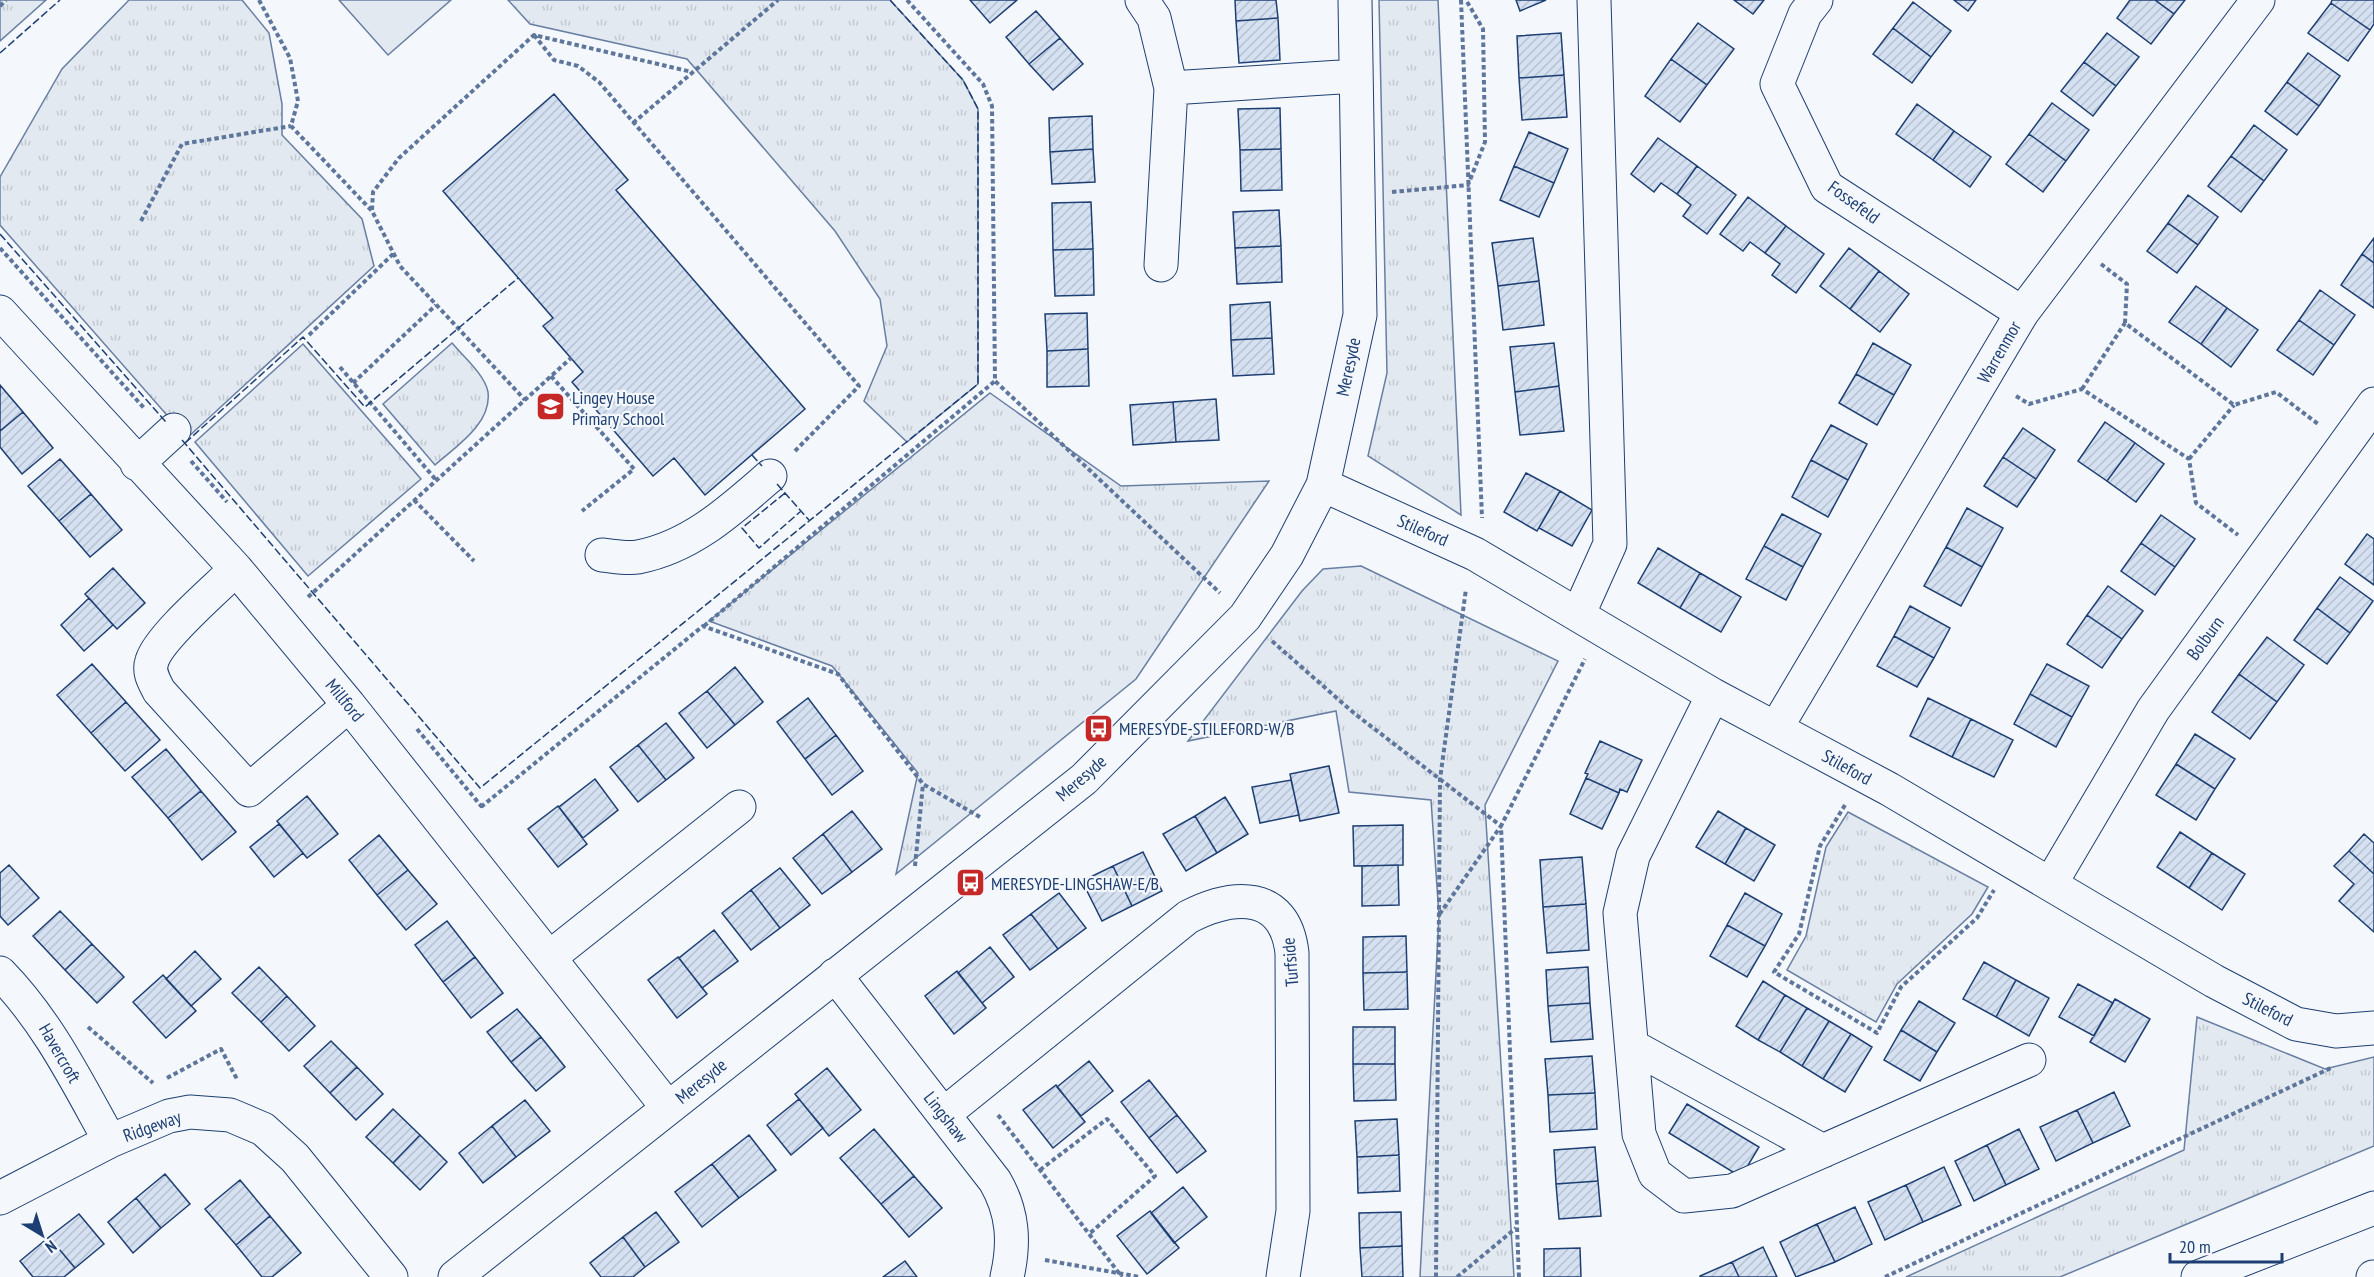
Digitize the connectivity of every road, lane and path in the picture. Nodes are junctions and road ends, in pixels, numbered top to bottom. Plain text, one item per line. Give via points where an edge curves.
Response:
1 (6, 0) edge
2 (258, 0) edge
3 (778, 0) edge
4 (907, 0) edge
5 (1142, 0) edge
6 (1354, 0) edge
7 (1463, 0) edge
8 (1594, 0) edge
9 (1816, 0) edge
10 (2258, 0) edge
11 (0, 6) edge
12 (534, 35) junction
13 (692, 72) junction
14 (1356, 76) junction
15 (1171, 88) junction
16 (633, 123) junction
17 (291, 126) junction
18 (1468, 185) junction
19 (1358, 195) junction
20 (372, 211) junction
21 (141, 222) dead end
22 (2074, 243) junction
23 (393, 254) junction
24 (1161, 265) dead end
25 (436, 305) junction
26 (0, 312) edge
27 (2022, 312) junction
28 (2125, 323) junction
29 (309, 335) dead end
30 (571, 358) dead end
31 (340, 368) dead end
32 (1985, 375) junction
33 (551, 376) junction
34 (995, 381) junction
35 (353, 383) junction
36 (2082, 389) junction
37 (525, 400) junction
38 (2374, 404) edge
39 (2235, 405) junction
40 (174, 430) dead end
41 (2345, 444) junction
42 (2188, 459) junction
43 (137, 464) junction
44 (770, 476) joint
45 (436, 480) junction
46 (1323, 485) junction
47 (414, 500) junction
48 (582, 511) dead end
49 (1475, 554) junction
50 (602, 555) dead end
51 (2265, 555) junction
52 (474, 561) dead end
53 (236, 569) junction
54 (308, 597) dead end
55 (1245, 617) junction
56 (1590, 620) junction
57 (703, 626) junction
58 (1713, 695) junction
59 (349, 705) junction
60 (1776, 728) junction
61 (1862, 776) junction
62 (1440, 779) junction
63 (923, 784) junction
64 (739, 807) dead end
65 (1501, 826) junction
66 (449, 830) junction
67 (1012, 836) junction
68 (2012, 862) junction
69 (2051, 883) junction
70 (910, 916) junction
71 (1439, 916) junction
72 (550, 957) junction
73 (0, 973) edge
74 (834, 975) junction
75 (2374, 1028) edge
76 (1632, 1046) junction
77 (2029, 1060) dead end
78 (2338, 1065) dead end
79 (977, 1087) junction
80 (668, 1108) junction
81 (944, 1114) junction
82 (110, 1141) junction
83 (1823, 1151) junction
84 (1040, 1170) junction
85 (0, 1198) edge
86 (2374, 1208) edge
87 (1517, 1227) junction
88 (1089, 1234) junction
89 (1009, 1266) edge
90 (1118, 1272) junction
91 (392, 1277) edge
92 (455, 1277) edge
93 (1122, 1277) edge
94 (1140, 1277) edge
95 (1283, 1277) edge
96 (1436, 1277) edge
97 (1457, 1277) edge
98 (1519, 1277) edge
99 (1885, 1277) edge
100 (2198, 1277) edge

1 - 11 path
2 - 17 path via 290,58 298,101
3 - 13 path
4 - 34 path via 982,84 992,106
5 - 15 main road via 1154,18
6 - 14 main road, Meresyde
7 - 18 path
7 - 18 path via 1483,29 1485,142
8 - 56 main road via 1610,544
9 - 27 main road, Fossefeld via 1805,14 1777,84 1827,187
10 - 22 main road, Warrenmor
12 - 13 path
12 - 16 path via 554,60 578,66 599,82
12 - 20 path via 399,158 373,192
13 - 16 path
14 - 15 main road
14 - 19 main road, Meresyde
15 - 24 main road
16 - 44 path via 859,386
17 - 20 path
17 - 21 path via 182,144
18 - 19 path
18 - 49 path via 1482,525
19 - 46 main road, Meresyde via 1360,315
20 - 23 path
22 - 27 main road, Warrenmor
22 - 28 path via 2127,284
23 - 25 path
23 - 29 path
25 - 35 path
25 - 37 path
26 - 43 main road, Millford
27 - 32 main road, Warrenmor
28 - 36 path
28 - 39 path
30 - 33 path
31 - 35 path
32 - 36 path via 2029,404
32 - 60 main road, Warrenmor
33 - 37 path
33 - 48 path via 634,469
34 - 55 path
34 - 57 path
35 - 45 path
36 - 42 path
37 - 45 path
38 - 41 main road, Bolburn
39 - 41 path via 2276,392
39 - 42 path
40 - 43 main road
41 - 51 main road, Bolburn
42 - 51 path via 2196,503
43 - 53 main road, Millford
44 - 50 main road via 729,512 680,545 637,557
45 - 47 path
46 - 49 main road, Stileford
46 - 55 main road, Meresyde via 1287,555
47 - 52 path
47 - 54 path
49 - 56 main road, Stileford
49 - 62 path via 1463,600
51 - 69 main road, Bolburn via 2153,710
53 - 59 main road, Millford
53 - 59 main road via 160,645 151,661 151,675 159,691 249,790
55 - 62 path via 1355,714
55 - 67 main road, Meresyde via 1084,778
56 - 58 main road, Stileford
56 - 65 path
57 - 63 path via 838,674
57 - 66 path
58 - 60 main road, Stileford
58 - 76 main road via 1630,867 1620,913
59 - 66 main road, Millford
60 - 61 main road, Stileford
61 - 68 main road, Stileford
61 - 68 path via 1820,846 1799,934 1774,972 1877,1033 1901,987 1977,918
62 - 65 path
62 - 71 path
63 - 67 path
63 - 70 path
64 - 72 main road
65 - 71 path
65 - 87 path
66 - 72 main road, Millford
67 - 70 main road, Meresyde
68 - 69 main road, Stileford
69 - 75 main road, Stileford via 2214,981 2296,1024 2336,1031
70 - 74 main road, Meresyde
71 - 96 path
72 - 80 main road, Millford
73 - 82 main road, Havercroft via 44,1024
74 - 80 main road, Meresyde
74 - 81 main road, Lingshaw
76 - 83 main road
76 - 83 main road via 1639,1134 1655,1174 1684,1196 1732,1191
77 - 83 main road
78 - 99 path
79 - 81 main road, Turfside
79 - 84 path
79 - 95 main road, Turfside via 1188,917 1232,900 1270,908 1283,921 1292,953 1293,1211
80 - 92 main road, Meresyde
81 - 89 main road, Lingshaw via 1005,1199 1012,1232
82 - 85 main road, Ridgeway
82 - 91 main road, Ridgeway via 169,1116 190,1112 230,1115 248,1121 295,1158
84 - 88 path
84 - 88 path via 1107,1119 1155,1176
86 - 100 main road
87 - 97 path
87 - 98 path
88 - 90 path
89 - 90 path
90 - 93 path
90 - 94 path

